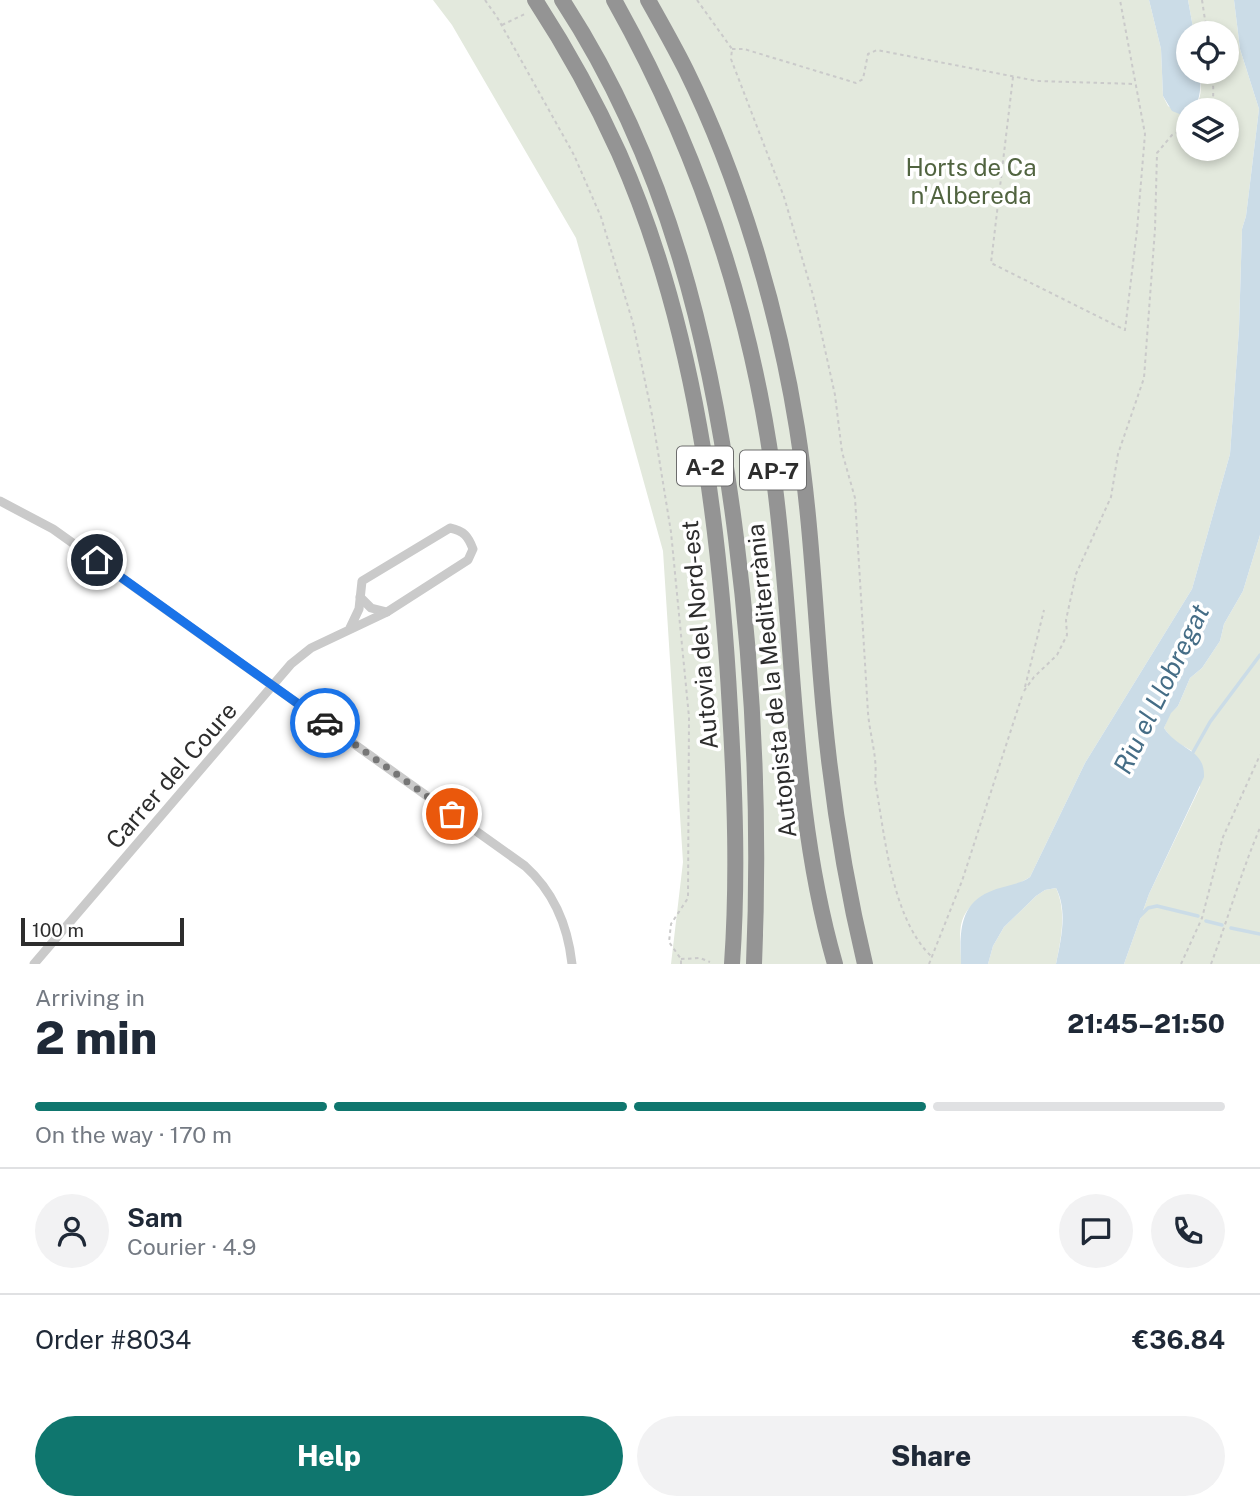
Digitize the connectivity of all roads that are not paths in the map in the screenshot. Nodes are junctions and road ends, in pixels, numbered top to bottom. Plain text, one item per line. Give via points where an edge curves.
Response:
1 (535, 0) edge
2 (562, 0) edge
3 (614, 0) edge
4 (648, 0) edge
5 (0, 501) edge
6 (360, 597) junction
7 (387, 612) junction
8 (350, 628) junction
9 (272, 686) junction
10 (34, 964) edge
11 (572, 964) edge
12 (732, 964) edge
13 (754, 964) edge
14 (835, 964) edge
15 (865, 964) edge

1 - 12 highway, Autovia del Nord-est / A-2 via 597,106 638,203 665,284 695,407 726,631 735,803
2 - 13 highway, Autovia del Nord-est / A-2 via 608,79 648,166 679,249 707,357 728,474 748,633 757,794
3 - 14 highway, Autopista de la Mediterrània / AP-7 via 690,157 713,217 746,331 773,472 805,821
4 - 15 highway, Autopista de la Mediterrània / AP-7 via 687,72 716,141 756,251 779,339 803,469 836,817
5 - 9 street via 53,529
6 - 7 street via 371,608
6 - 7 street, Carrer del Coure via 362,581 450,528 467,536 472,549 468,560
6 - 8 street, Carrer del Coure
7 - 8 street, Carrer del Coure
8 - 9 street, Carrer del Coure via 311,648
9 - 10 street, Carrer del Coure
9 - 11 street via 531,872 558,909

